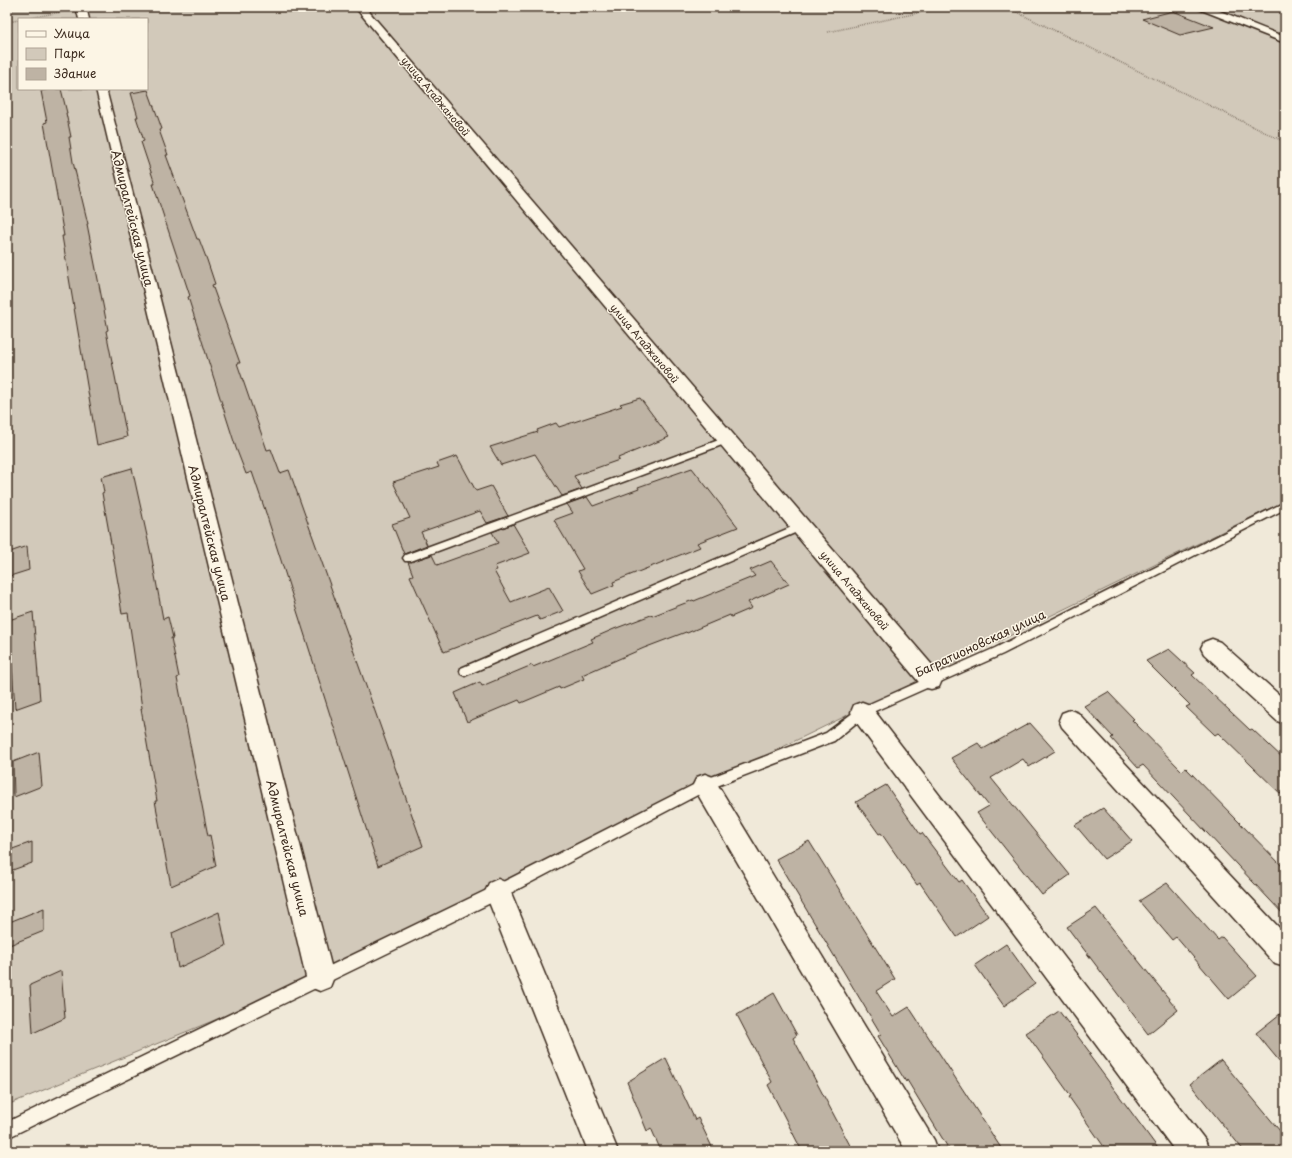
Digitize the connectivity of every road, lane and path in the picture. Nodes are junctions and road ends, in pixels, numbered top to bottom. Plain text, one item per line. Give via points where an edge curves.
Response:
1 (81, 7) edge
2 (360, 7) edge
3 (946, 7) edge
4 (1006, 7) edge
5 (1202, 7) edge
6 (67, 10) dead end
7 (31, 18) edge
8 (84, 18) edge
9 (18, 20) edge
10 (7, 22) edge
11 (828, 32) dead end
12 (1285, 40) edge
13 (101, 90) edge
14 (1285, 142) edge
15 (727, 440) junction
16 (1285, 505) edge
17 (801, 527) junction
18 (408, 558) dead end
19 (1212, 648) dead end
20 (466, 671) dead end
21 (931, 680) junction
22 (862, 712) junction
23 (1285, 714) edge
24 (1070, 720) dead end
25 (705, 785) junction
26 (498, 892) junction
27 (1285, 954) edge
28 (320, 977) junction
29 (7, 1130) edge
30 (603, 1151) edge
31 (923, 1151) edge
32 (1194, 1151) edge

1 - 8 street
2 - 15 street, улица Агаджановой
3 - 11 path
4 - 14 path
5 - 12 street
6 - 7 path
9 - 10 path
13 - 28 street, Адмиралтейская улица
15 - 17 street, улица Агаджановой
15 - 18 lane
16 - 21 lane, Багратионовская улица via 999,651
17 - 20 lane
17 - 21 street, улица Агаджановой
19 - 23 street
21 - 22 lane, Багратионовская улица
22 - 25 lane, Багратионовская улица via 830,737
22 - 32 street
24 - 27 street
25 - 26 lane, Багратионовская улица
25 - 31 street
26 - 28 lane, Багратионовская улица
26 - 30 street
28 - 29 lane, Багратионовская улица

